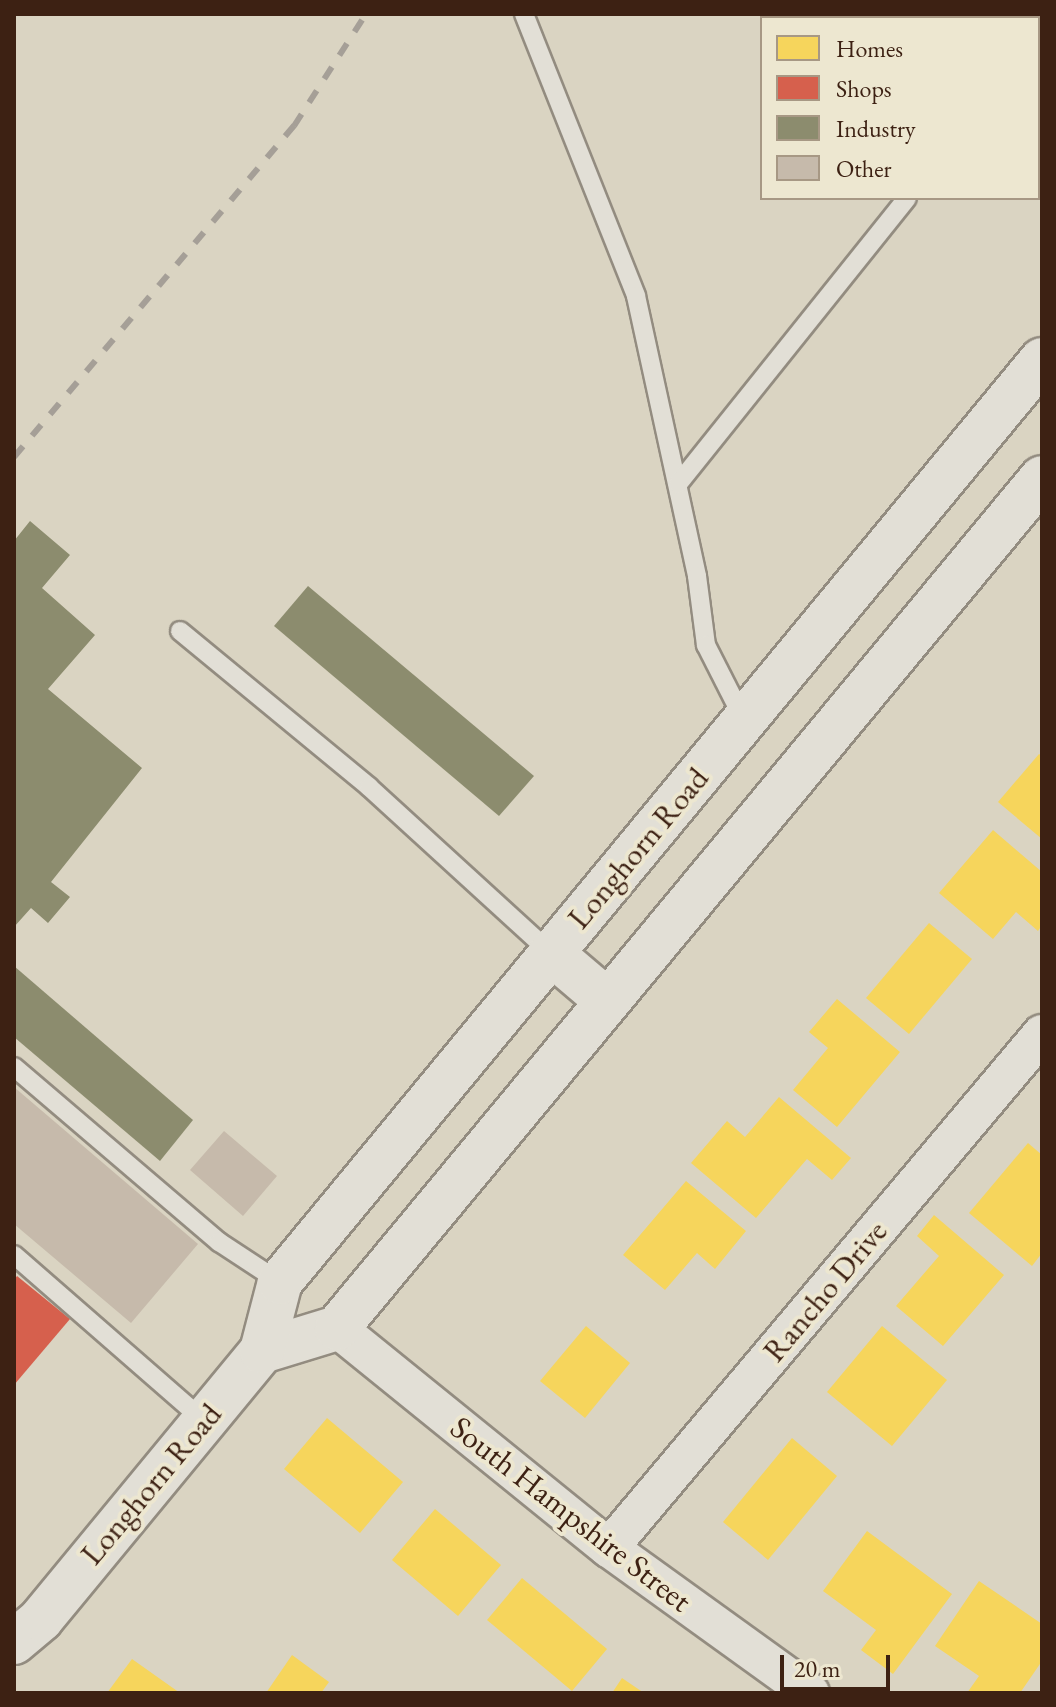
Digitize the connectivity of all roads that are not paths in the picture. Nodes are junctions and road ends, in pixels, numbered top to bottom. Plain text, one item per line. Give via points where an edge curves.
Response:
1 (524, 14) edge
2 (905, 200) edge
3 (1042, 360) edge
4 (1042, 478) edge
5 (678, 484) junction
6 (180, 631) dead end
7 (744, 720) junction
8 (551, 953) junction
9 (605, 999) junction
10 (1042, 1034) edge
11 (14, 1067) edge
12 (14, 1255) edge
13 (280, 1282) junction
14 (337, 1328) junction
15 (262, 1351) junction
16 (204, 1421) junction
17 (609, 1548) junction
18 (27, 1630) edge
19 (14, 1673) edge
20 (810, 1693) edge

1 - 5 lane via 636,296
2 - 5 lane
3 - 7 main road, Longhorn Road
4 - 9 main road
5 - 7 lane via 706,645
6 - 8 lane via 369,787
7 - 8 main road, Longhorn Road
8 - 9 main road
8 - 13 main road, Longhorn Road
9 - 14 main road
10 - 17 street, Rancho Drive
11 - 13 lane via 219,1242
12 - 16 lane
13 - 15 main road, Longhorn Road
14 - 15 main road
14 - 17 street, South Hampshire Street
15 - 16 main road, Longhorn Road
16 - 18 main road, Longhorn Road
17 - 20 street, South Hampshire Street
18 - 19 main road, Longhorn Road

